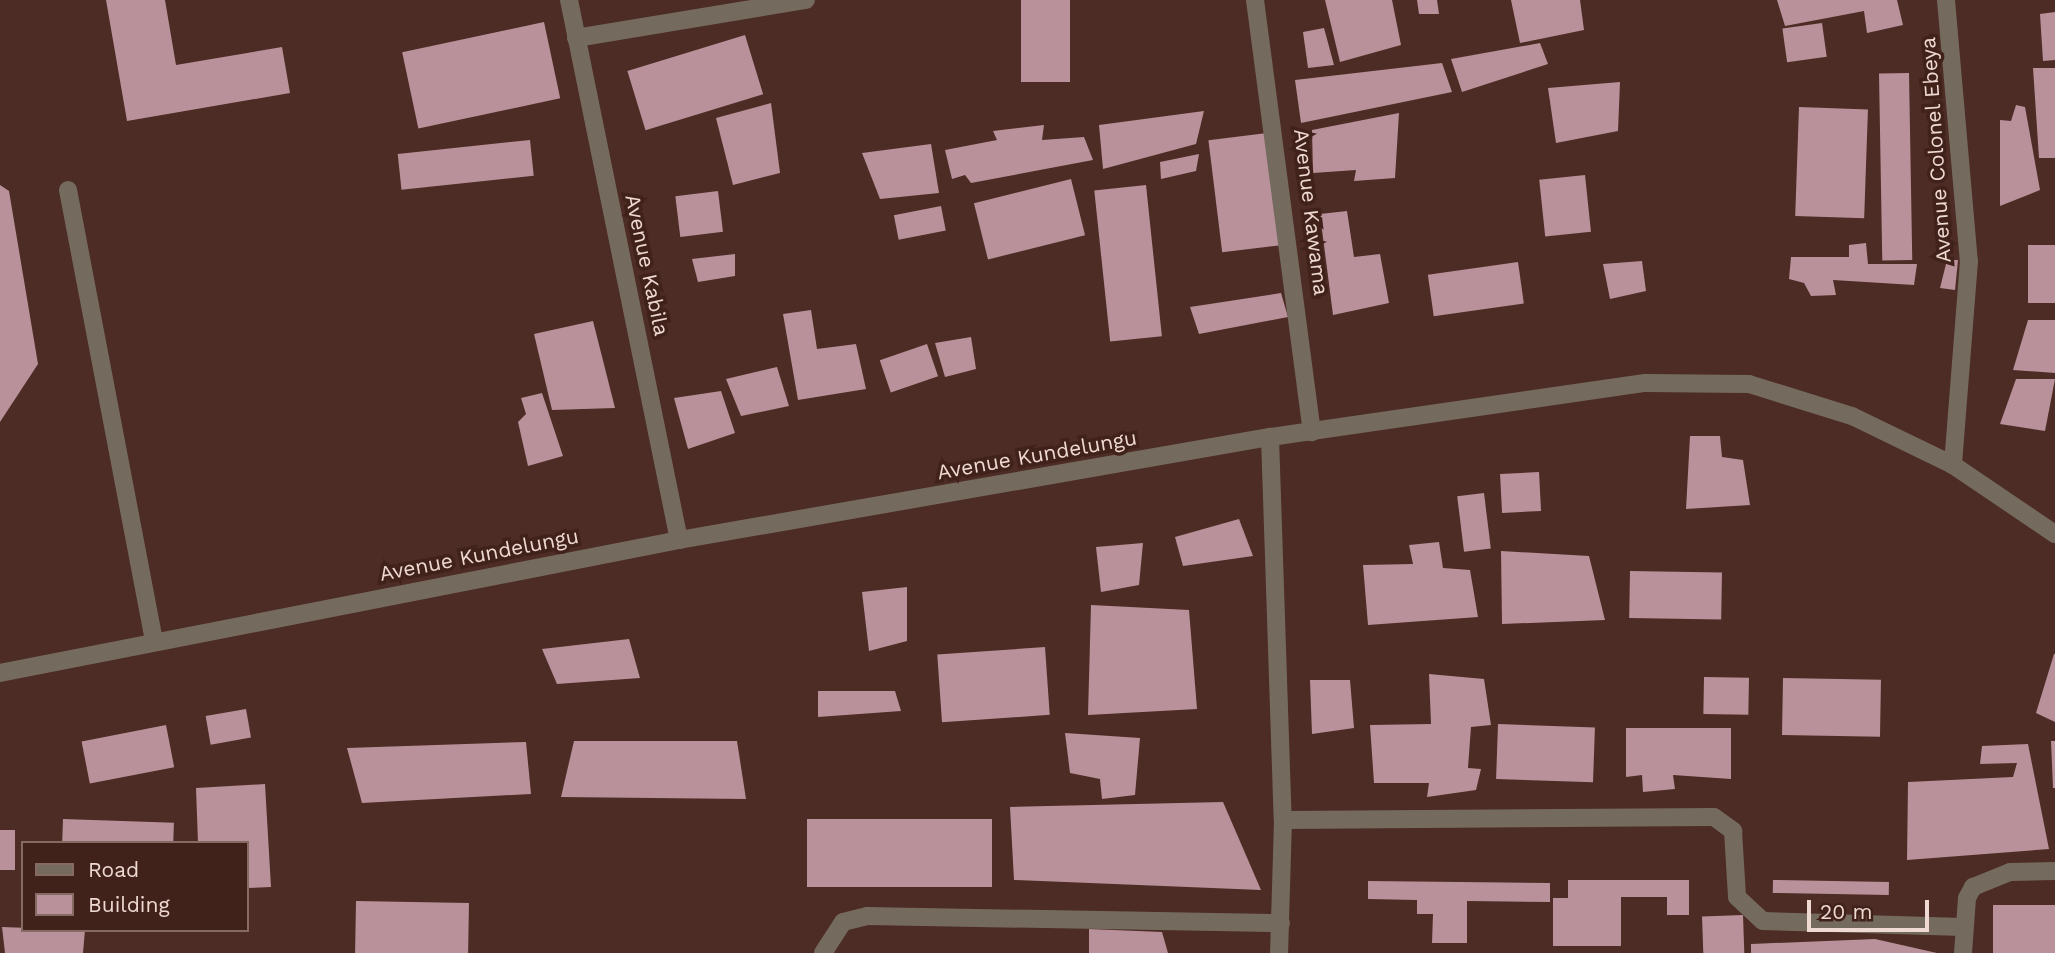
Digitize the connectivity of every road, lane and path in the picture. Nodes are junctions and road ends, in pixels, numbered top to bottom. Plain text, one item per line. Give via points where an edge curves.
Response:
1 (569, 0) edge
2 (806, 0) edge
3 (1255, 0) edge
4 (1946, 0) edge
5 (576, 38) junction
6 (68, 190) dead end
7 (1312, 432) junction
8 (1270, 437) junction
9 (1953, 465) junction
10 (2055, 534) edge
11 (679, 540) junction
12 (154, 641) junction
13 (0, 673) edge
14 (1283, 820) junction
15 (2055, 871) edge
16 (1281, 923) junction
17 (1963, 927) junction
18 (823, 953) edge
19 (1279, 953) edge
20 (1963, 953) edge

1 - 5 street, Avenue Kabila
2 - 5 street
3 - 7 street, Avenue Kawama via 1297,280
4 - 9 street, Avenue Colonel Ebeya via 1969,261
5 - 11 street, Avenue Kabila
6 - 12 street
7 - 8 street, Avenue Kundelungu
7 - 9 street, Avenue Kundelungu via 1562,393 1698,379 1787,393
8 - 11 street, Avenue Kundelungu
8 - 14 street
9 - 10 street, Avenue Kundelungu
11 - 12 street, Avenue Kundelungu
12 - 13 street, Avenue Kundelungu
14 - 16 street
14 - 17 street via 1722,818 1733,831 1737,897 1763,921
15 - 17 street via 1982,880 1966,898
16 - 18 street via 867,915 843,922
16 - 19 street
17 - 20 street

